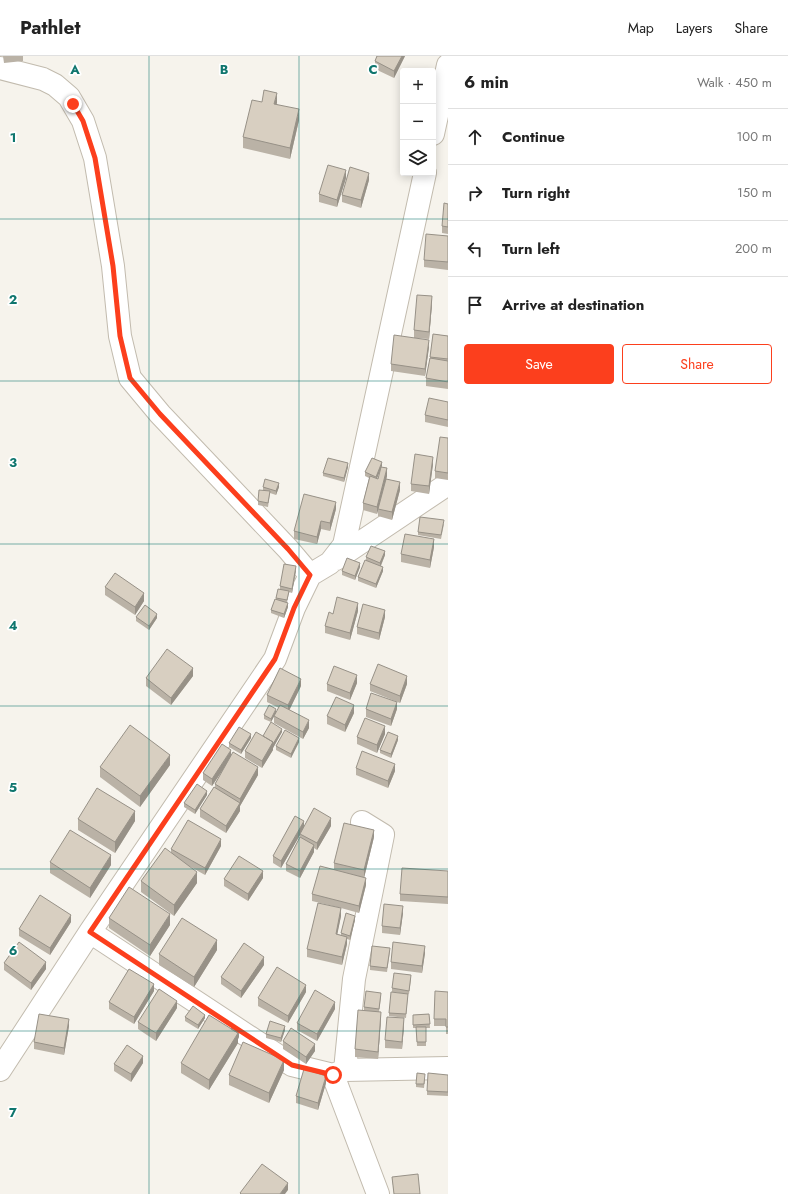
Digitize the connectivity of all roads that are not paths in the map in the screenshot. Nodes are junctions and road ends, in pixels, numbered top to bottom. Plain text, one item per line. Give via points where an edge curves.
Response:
1 (448, 65) edge
2 (0, 68) edge
3 (436, 120) edge
4 (424, 176) edge
5 (448, 484) edge
6 (330, 563) junction
7 (310, 575) junction
8 (362, 822) dead end
9 (90, 932) junction
10 (448, 1068) edge
11 (0, 1070) edge
12 (339, 1073) junction
13 (378, 1194) edge

1 - 3 street
2 - 7 street via 43,79 55,85 69,97 83,121 95,158 113,266 120,336 130,378 160,414
4 - 6 street via 344,545
5 - 6 street
6 - 7 street
7 - 9 street via 294,608 275,659
8 - 12 street via 383,835 354,979
9 - 11 street
9 - 12 street via 292,1065
10 - 12 street
12 - 13 street

